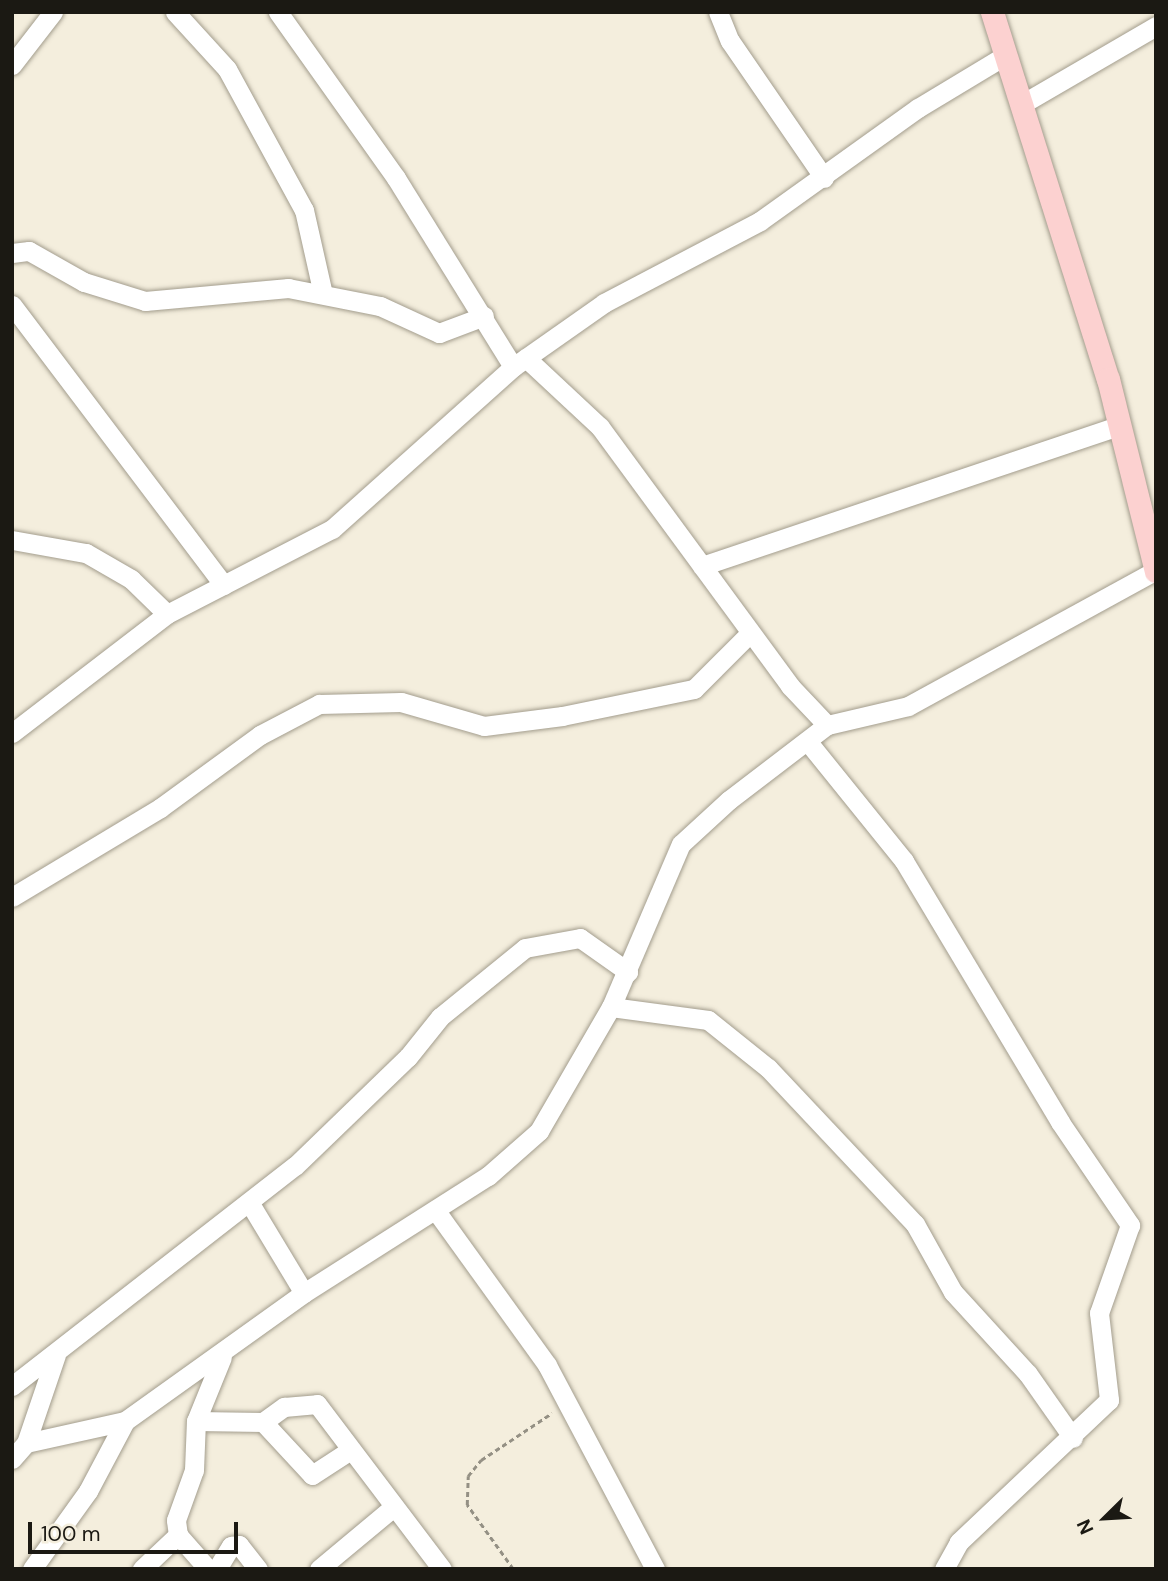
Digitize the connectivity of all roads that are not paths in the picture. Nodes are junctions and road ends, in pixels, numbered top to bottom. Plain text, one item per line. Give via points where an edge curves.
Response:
1 (53, 12) edge
2 (175, 12) edge
3 (278, 12) edge
4 (718, 12) edge
5 (992, 12) edge
6 (1156, 26) edge
7 (1006, 55) junction
8 (12, 65) edge
9 (1022, 104) junction
10 (824, 178) junction
11 (12, 253) edge
12 (323, 294) junction
13 (12, 305) edge
14 (484, 316) junction
15 (520, 363) junction
16 (1119, 426) junction
17 (1148, 512) edge
18 (12, 540) edge
19 (702, 566) junction
20 (1156, 571) edge
21 (224, 584) junction
22 (167, 614) junction
23 (750, 633) junction
24 (827, 725) junction
25 (12, 733) edge
26 (808, 742) junction
27 (12, 897) edge
28 (628, 972) junction
29 (611, 1007) junction
30 (248, 1202) junction
31 (436, 1211) junction
32 (304, 1293) junction
33 (56, 1355) junction
34 (222, 1357) junction
35 (12, 1386) edge
36 (125, 1421) junction
37 (196, 1422) junction
38 (263, 1422) junction
39 (1073, 1437) junction
40 (26, 1443) junction
41 (348, 1451) junction
42 (12, 1459) edge
43 (391, 1509) junction
44 (178, 1535) junction
45 (32, 1569) edge
46 (142, 1569) edge
47 (208, 1569) edge
48 (217, 1569) edge
49 (258, 1569) edge
50 (319, 1569) edge
51 (442, 1569) edge
52 (655, 1569) edge
53 (944, 1569) edge

1 - 8 street
2 - 12 street via 227,69 304,210
3 - 14 street
4 - 10 street via 730,41
5 - 7 main road
6 - 9 street
7 - 9 main road
7 - 10 street via 918,108
9 - 16 main road
10 - 15 street via 760,222 604,303
11 - 12 street via 29,251 84,282 145,301 288,288
12 - 14 street via 380,306 439,333
13 - 21 street
14 - 15 street
15 - 19 street via 600,427
15 - 21 street via 332,529
16 - 17 main road
16 - 19 street
17 - 20 main road
18 - 22 street via 86,553 131,579
19 - 23 street
20 - 24 street via 908,706
21 - 22 street
22 - 25 street
23 - 24 street
23 - 27 street via 694,688 562,716 484,726 401,702 318,704 260,735 160,807
24 - 26 street
26 - 28 street via 681,844
26 - 39 street via 904,861 1060,1122 1130,1225 1099,1313 1109,1399
28 - 29 street
28 - 30 street via 580,938 525,948 440,1017 342,1125
29 - 31 street via 539,1131
29 - 39 street via 708,1020 768,1069 915,1224 953,1292 1028,1374
30 - 32 street
30 - 33 street via 101,1311
31 - 32 street
31 - 52 street via 568,1404
32 - 34 street
33 - 35 street
33 - 40 street
34 - 36 street
34 - 37 street
36 - 40 street
36 - 45 street via 88,1491
37 - 38 street
37 - 44 street via 194,1470 176,1520
38 - 41 street via 309,1400
38 - 41 street via 312,1475
39 - 53 street via 959,1542
40 - 42 street
41 - 43 street
43 - 50 street
43 - 51 street
44 - 46 street
44 - 47 street
48 - 49 street via 231,1546 239,1545

